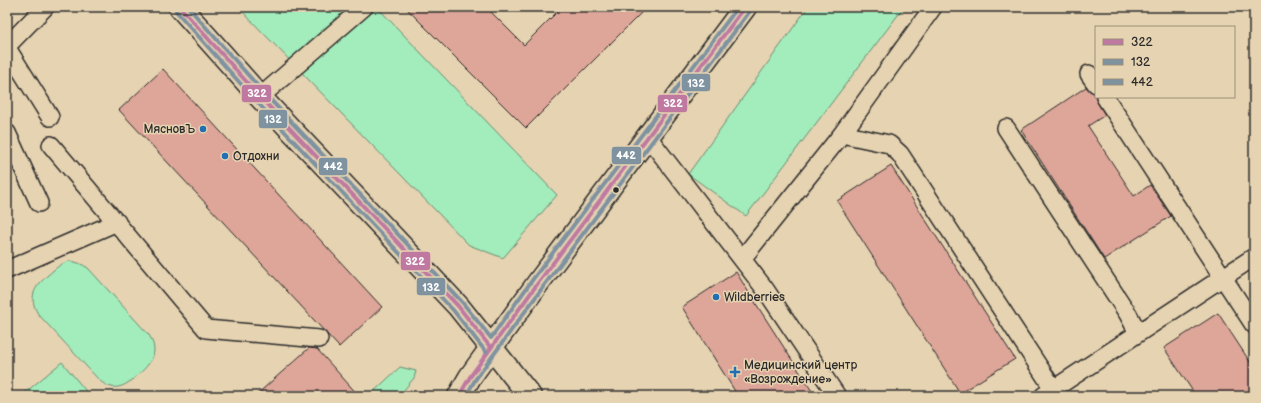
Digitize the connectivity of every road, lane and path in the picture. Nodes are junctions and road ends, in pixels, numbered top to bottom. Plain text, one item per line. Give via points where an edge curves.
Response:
1 (45, 7) edge
2 (180, 7) edge
3 (364, 7) edge
4 (745, 7) edge
5 (933, 7) edge
6 (7, 47) edge
7 (260, 96) junction
8 (1106, 98) edge
9 (50, 117) dead end
10 (1006, 128) dead end
11 (7, 134) edge
12 (842, 134) junction
13 (648, 137) junction
14 (51, 145) dead end
15 (39, 203) dead end
16 (117, 222) junction
17 (1254, 257) edge
18 (742, 260) junction
19 (7, 270) edge
20 (1223, 277) junction
21 (1254, 325) edge
22 (1138, 333) junction
23 (319, 339) dead end
24 (491, 348) junction
25 (1051, 394) edge
26 (459, 396) edge
27 (530, 396) edge
28 (837, 396) edge

1 - 6 lane
2 - 7 street
3 - 7 lane
4 - 13 street
5 - 12 lane
6 - 9 lane
7 - 24 street via 458,306
8 - 20 lane
10 - 22 lane
11 - 15 lane
12 - 18 lane
12 - 25 lane via 889,144 900,154
13 - 18 lane
13 - 24 street
14 - 16 lane
16 - 19 lane
16 - 23 lane via 206,329
17 - 20 lane
18 - 28 lane via 765,289
20 - 21 lane
20 - 22 lane
22 - 25 lane
24 - 26 street
24 - 27 street

